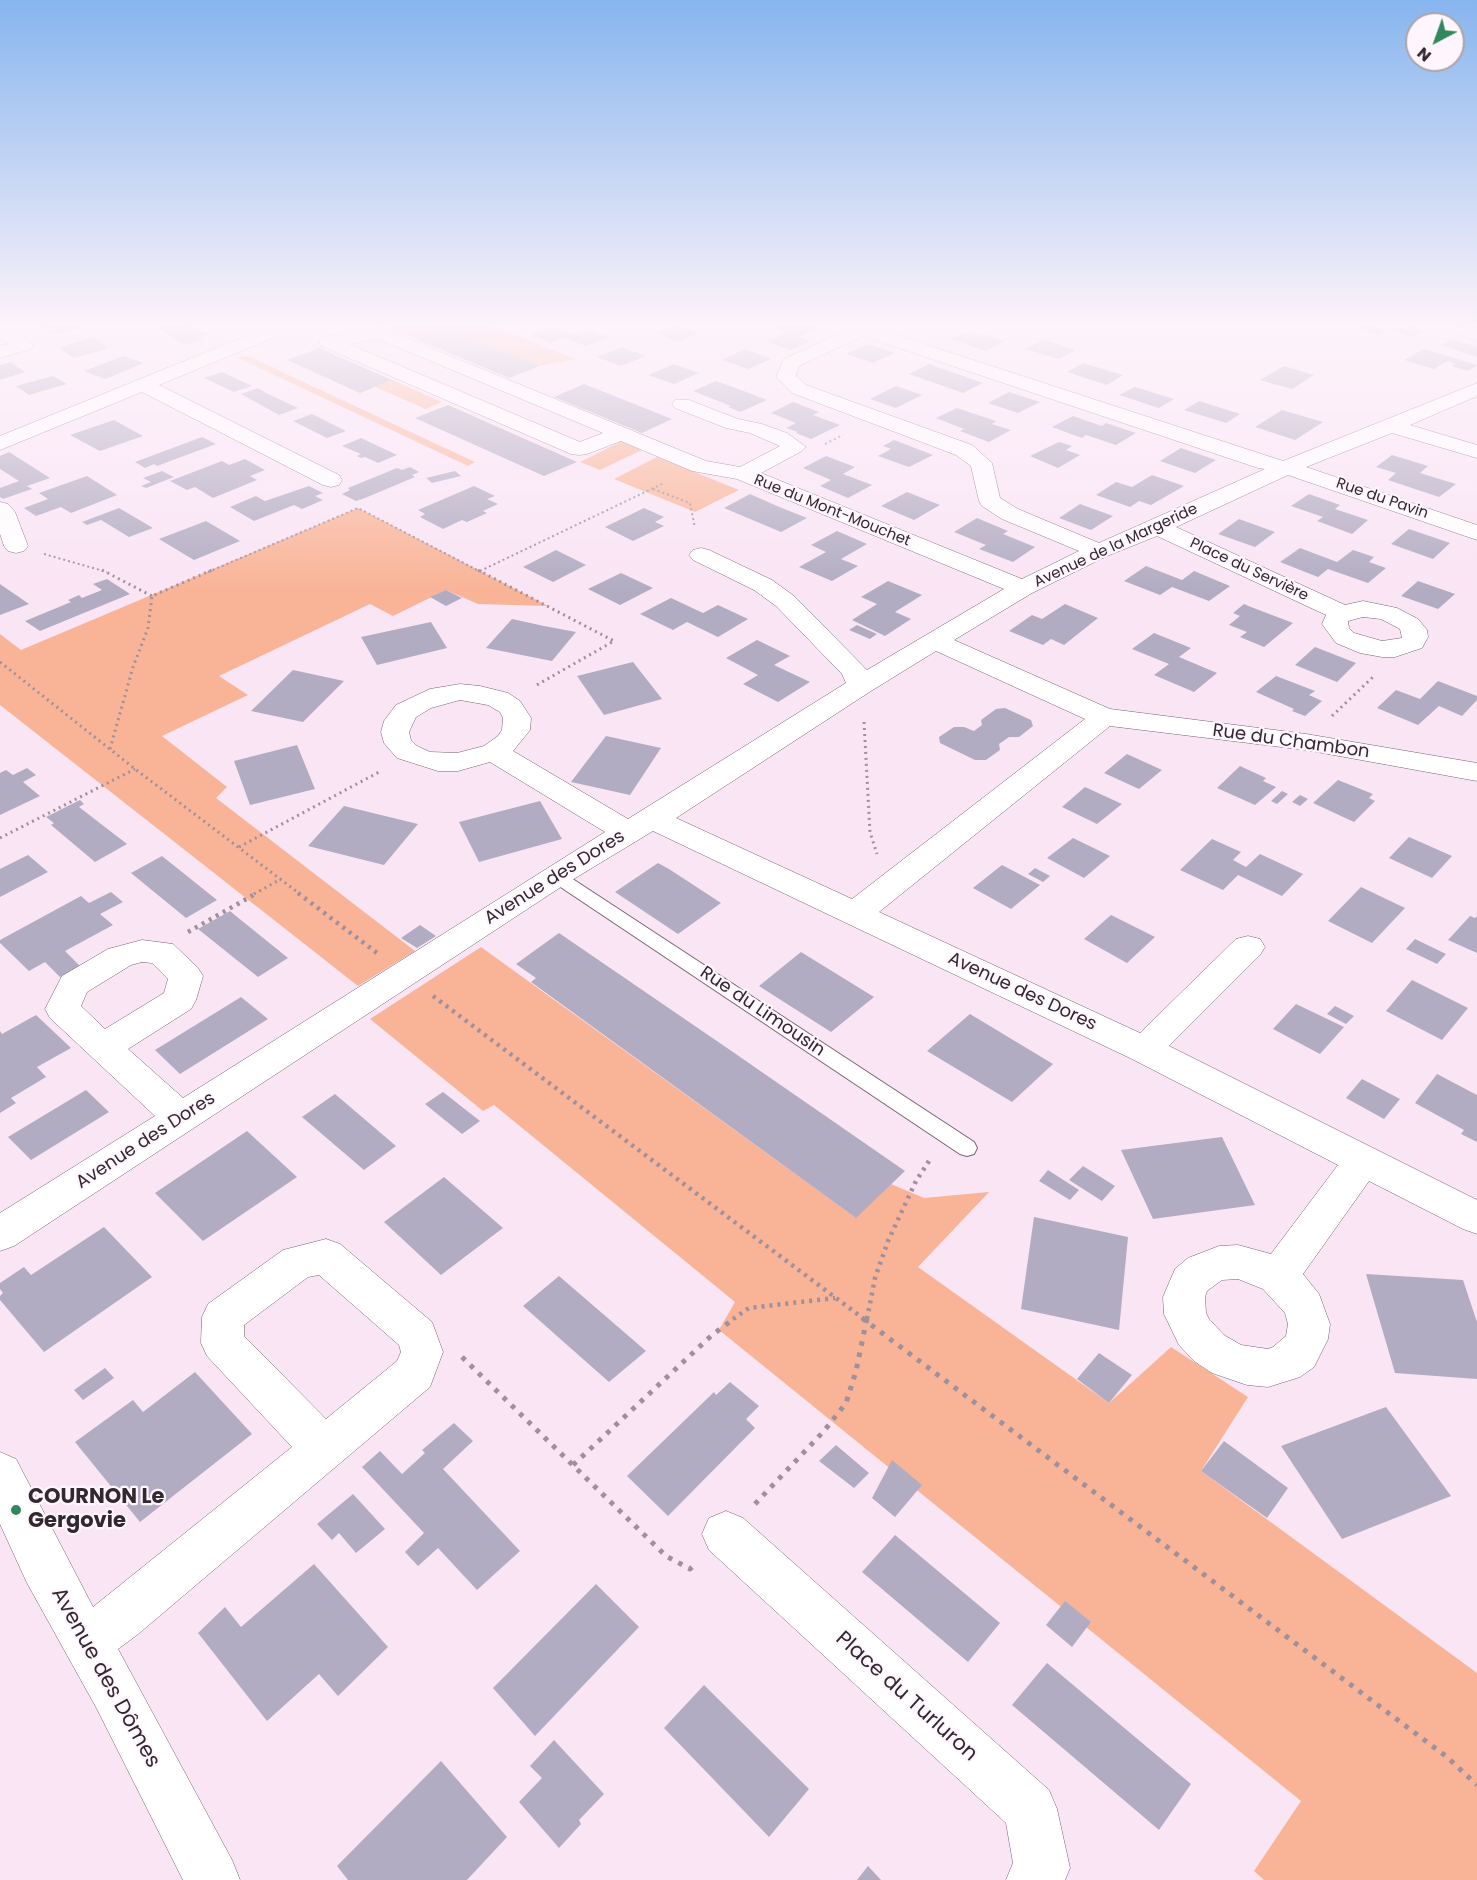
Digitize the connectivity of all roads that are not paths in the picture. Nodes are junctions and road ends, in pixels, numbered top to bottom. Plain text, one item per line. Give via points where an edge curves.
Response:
1 (71, 415) edge
2 (201, 415) edge
3 (499, 415) edge
4 (574, 415) edge
5 (710, 415) edge
6 (870, 415) edge
7 (1123, 415) edge
8 (1417, 415) edge
9 (9, 422) dead end
10 (1391, 426) junction
11 (27, 433) junction
12 (620, 434) junction
13 (0, 444) edge
14 (1477, 452) edge
15 (1286, 468) junction
16 (743, 474) junction
17 (331, 480) dead end
18 (0, 509) edge
19 (1157, 527) junction
20 (1477, 533) edge
21 (16, 546) road end
22 (1099, 550) junction
23 (701, 555) road end
24 (1023, 588) junction
25 (1342, 613) junction
26 (935, 641) junction
27 (861, 685) junction
28 (1104, 717) junction
29 (494, 752) junction
30 (1477, 772) edge
31 (640, 826) junction
32 (556, 876) junction
33 (856, 913) junction
34 (1248, 947) dead end
35 (103, 1047) junction
36 (1145, 1050) junction
37 (181, 1118) junction
38 (967, 1148) dead end
39 (1364, 1159) junction
40 (1477, 1218) edge
41 (0, 1234) edge
42 (1278, 1278) dead end
43 (323, 1448) junction
44 (0, 1474) edge
45 (726, 1534) road end
46 (86, 1642) junction
47 (212, 1880) edge
48 (1034, 1880) edge

1 - 11 street
2 - 17 street
3 - 12 street via 579,449
4 - 12 street
5 - 16 street, Rue du Mont-Mouchet via 780,437 795,447
6 - 22 street via 963,450 981,464 990,501 1010,514
7 - 15 street, Rue du Pavin
8 - 10 street, Avenue de la Margeride
9 - 11 street
10 - 14 street
10 - 15 street, Avenue de la Margeride
11 - 13 street
12 - 16 street via 700,466
15 - 19 street, Avenue de la Margeride
15 - 20 street, Rue du Pavin
16 - 24 street, Rue du Mont-Mouchet
18 - 21 street
19 - 22 street, Avenue de la Margeride
19 - 25 street, Place du Servière
22 - 24 street, Avenue de la Margeride
23 - 27 street via 763,585 785,601 854,671
24 - 26 street, Avenue de la Margeride
25 - 25 street via 1363,609 1388,613 1400,618 1416,637 1405,647 1369,647 1345,638 1335,624
26 - 27 street, Avenue de la Margeride
26 - 28 street, Rue du Chambon
27 - 31 street, Avenue de la Margeride
28 - 30 street, Rue du Chambon via 1306,742
28 - 33 street
29 - 29 street via 508,742 516,730 517,718 506,704 480,694 460,692 421,702 406,711 395,732 398,742 410,753 438,762 458,762
29 - 31 street
31 - 32 street, Avenue des Dores
31 - 33 street, Avenue des Dores
32 - 37 street, Avenue des Dores
32 - 38 lane, Rue du Limousin
33 - 36 street, Avenue des Dores
34 - 36 street
35 - 35 street via 179,1000 186,976 161,952 142,951 120,957 74,984 62,1009
35 - 37 street
36 - 39 street, Avenue des Dores
37 - 41 street, Avenue des Dores
39 - 40 street, Avenue des Dores
39 - 42 street
43 - 43 street via 415,1372 422,1352 417,1335 326,1256 297,1262 223,1317 222,1342
43 - 46 street
44 - 46 street, Avenue des Dômes
45 - 48 street, Place du Turluron via 1030,1809 1042,1868
46 - 47 street, Avenue des Dômes

